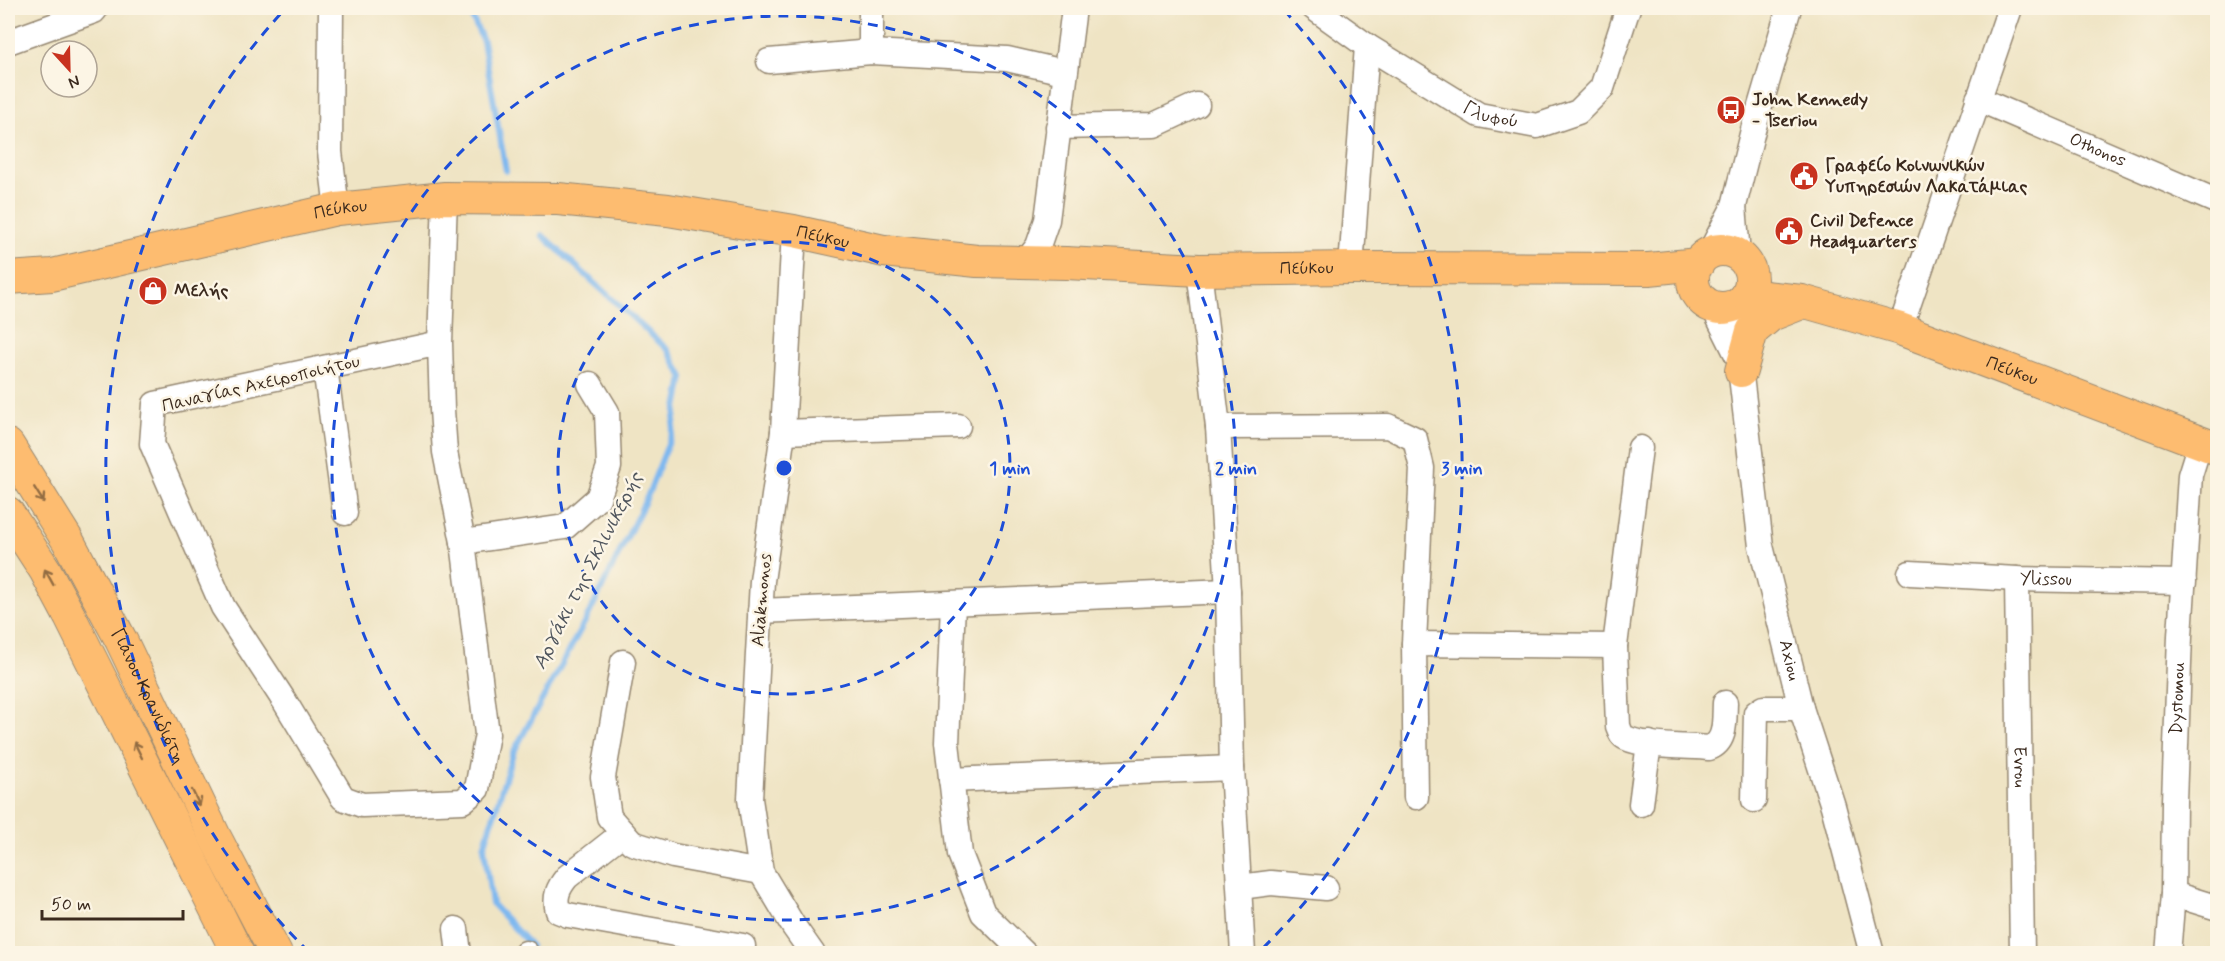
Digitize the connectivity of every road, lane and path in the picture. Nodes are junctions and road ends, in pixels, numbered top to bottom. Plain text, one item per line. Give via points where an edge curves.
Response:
1 (96, 8) edge
2 (331, 8) edge
3 (871, 8) edge
4 (1074, 8) edge
5 (1314, 8) edge
6 (1789, 8) edge
7 (2010, 8) edge
8 (1624, 9) edge
9 (8, 42) edge
10 (1366, 46) junction
11 (871, 52) junction
12 (769, 61) dead end
13 (1064, 72) junction
14 (1978, 99) junction
15 (1197, 105) dead end
16 (1058, 128) junction
17 (445, 198) junction
18 (2217, 202) edge
19 (337, 209) junction
20 (1047, 220) junction
21 (794, 231) junction
22 (1025, 263) junction
23 (1066, 263) junction
24 (1351, 268) junction
25 (1199, 270) junction
26 (52, 275) junction
27 (8, 278) edge
28 (1724, 280) junction
29 (8, 293) edge
30 (1803, 301) junction
31 (1900, 329) junction
32 (440, 343) junction
33 (1740, 365) junction
34 (326, 368) junction
35 (590, 384) dead end
36 (958, 426) dead end
37 (1218, 427) junction
38 (783, 432) junction
39 (8, 445) edge
40 (2209, 446) edge
41 (1640, 448) dead end
42 (8, 513) edge
43 (345, 513) dead end
44 (463, 542) junction
45 (1910, 573) dead end
46 (2017, 579) junction
47 (2184, 582) junction
48 (1228, 591) junction
49 (953, 604) junction
50 (760, 611) junction
51 (1414, 644) junction
52 (1615, 646) junction
53 (623, 662) dead end
54 (1725, 703) dead end
55 (1802, 708) junction
56 (1649, 743) junction
57 (1232, 768) junction
58 (951, 780) junction
59 (1416, 798) dead end
60 (1754, 800) dead end
61 (1641, 804) dead end
62 (623, 833) junction
63 (761, 872) junction
64 (1240, 887) junction
65 (1326, 888) dead end
66 (2173, 894) junction
67 (2217, 908) edge
68 (456, 929) dead end
69 (743, 946) dead end
70 (1243, 948) edge
71 (238, 954) edge
72 (276, 954) edge
73 (459, 954) edge
74 (813, 954) edge
75 (1025, 954) edge
76 (1872, 954) edge
77 (2022, 954) edge
78 (2168, 954) edge

1 - 9 street
2 - 19 street via 330,152
3 - 11 street
4 - 13 street
5 - 10 street, Γλυφού
6 - 28 street via 1734,206
7 - 14 street
8 - 10 street, Γλυφού via 1602,88 1578,112 1537,126 1479,115
10 - 24 street
11 - 12 street
11 - 13 street via 1007,59
13 - 16 street
14 - 18 street, Othonos
14 - 31 street
15 - 16 street via 1154,125
16 - 20 street
17 - 19 main road, Πεύκου
17 - 21 main road, Πεύκου via 558,199 669,210
17 - 32 street
19 - 26 main road, Πεύκου
20 - 22 street via 1038,246
20 - 23 street
21 - 22 main road, Πεύκου via 884,251
21 - 38 street, Aliakmonos
22 - 23 main road, Πεύκου
23 - 25 main road, Πεύκου
24 - 25 main road, Πεύκου
24 - 28 main road, Πεύκου via 1649,269
25 - 37 street
26 - 27 main road, Πεύκου
26 - 29 main road
28 - 30 main road, Πεύκου
28 - 33 street, Axiou
30 - 31 main road, Πεύκου
30 - 33 main road via 1771,315 1752,331
31 - 40 main road, Πεύκου
32 - 34 street, Παναγίας Αχειροποιήτου
32 - 44 street via 445,452
33 - 55 street, Axiou via 1761,546
34 - 43 street
34 - 44 street, Παναγίας Αχειροποιήτου via 155,404 152,444 223,607 343,798 362,805 463,801 477,789 487,734
35 - 44 street via 607,412 609,467 598,498 565,527
36 - 38 street
37 - 48 street
37 - 51 street via 1388,426 1415,439 1422,468
38 - 50 street, Aliakmonos
39 -> 72 main road, Γιάνου Κρανιδιότη via 68,541 121,640
40 - 47 street, Dystomou via 2190,475
41 - 52 street
71 -> 42 main road, Γιάνου Κρανιδιότη via 70,617
45 - 46 street, Ylissou
46 - 47 street, Ylissou
46 - 77 street, Evrou
47 - 66 street, Dystomou
48 - 49 street
48 - 57 street
49 - 50 street
49 - 58 street via 947,743
50 - 63 street, Aliakmonos via 750,798
51 - 52 street
51 - 59 street
52 - 56 street via 1618,726 1626,738
53 - 62 street via 603,777 609,817
54 - 56 street via 1721,740 1716,746
55 - 60 street via 1763,708 1756,713
55 - 76 street, Axiou
56 - 61 street
57 - 58 street
57 - 64 street
58 - 75 street via 960,854 983,913
62 - 63 street via 632,843 673,856
62 - 69 street via 561,884 555,900 558,911
63 - 74 street, Aliakmonos
64 - 65 street via 1271,883
64 - 70 street
66 - 67 street
66 - 78 street, Dystomou
68 - 73 street

